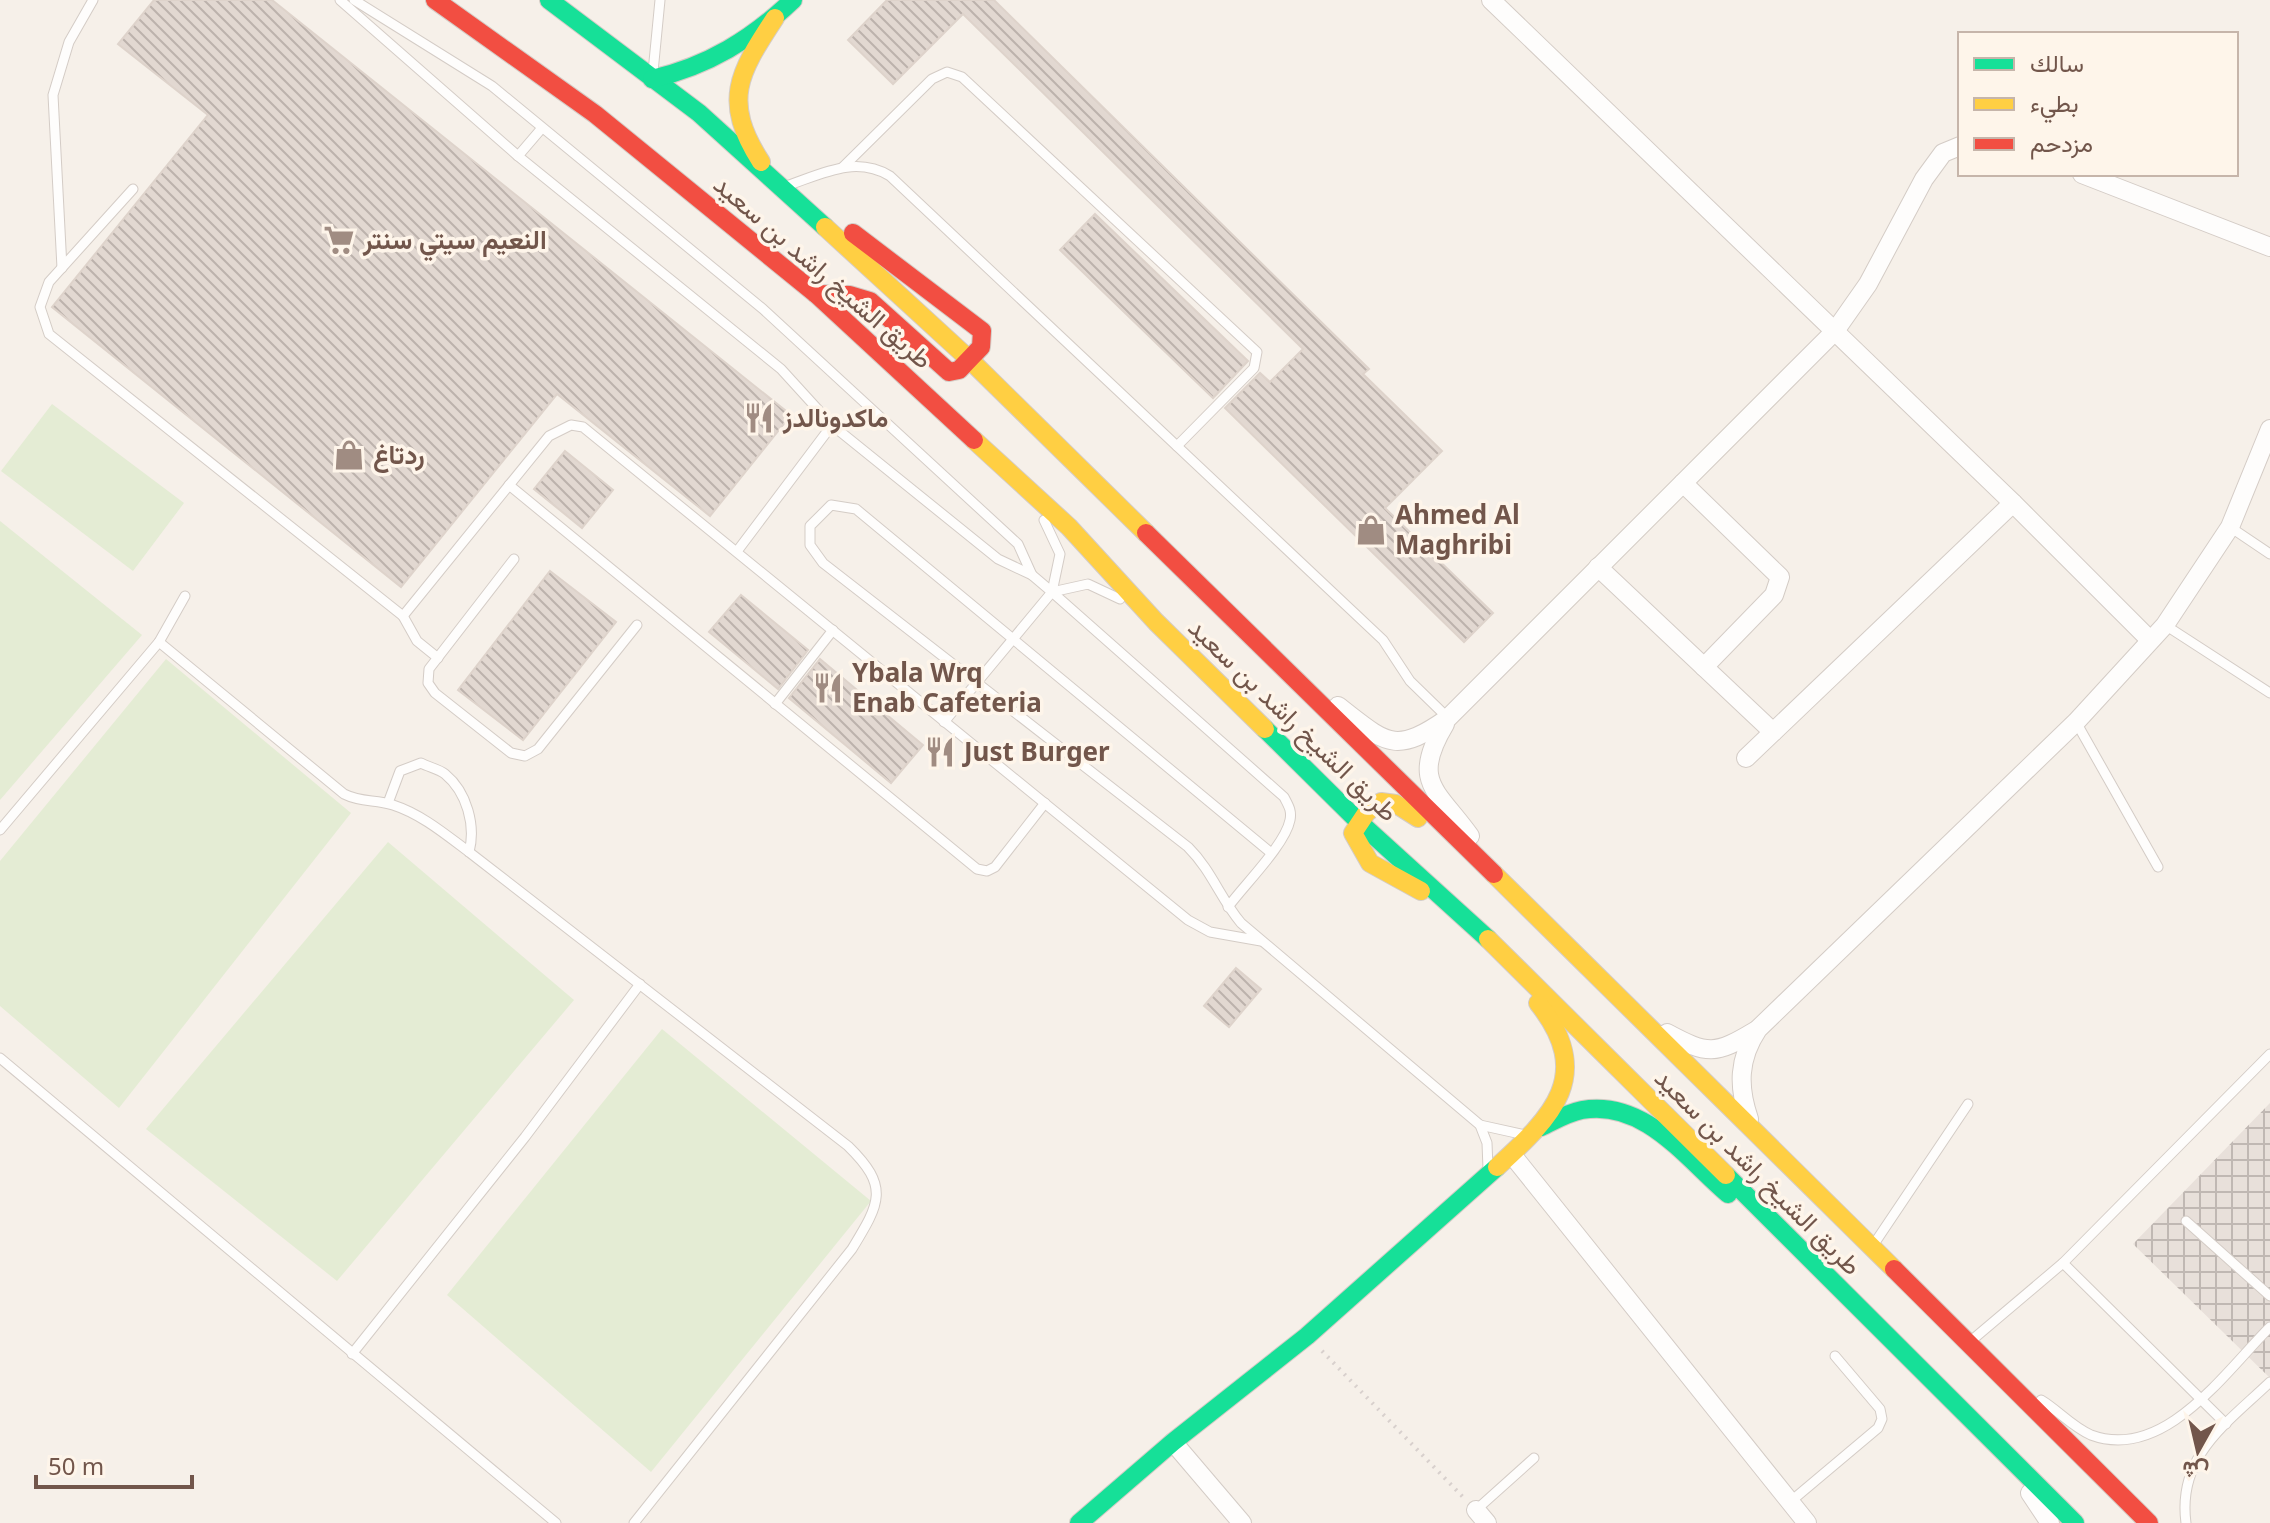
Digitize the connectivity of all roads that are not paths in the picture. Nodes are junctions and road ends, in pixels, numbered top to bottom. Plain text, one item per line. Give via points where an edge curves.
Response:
1 (93, 0) edge
2 (340, 0) edge
3 (354, 0) edge
4 (435, 0) edge
5 (549, 0) edge
6 (660, 0) edge
7 (793, 0) edge
8 (1491, 0) edge
9 (775, 18) junction
10 (652, 79) junction
11 (542, 128) junction
12 (1958, 147) edge
13 (518, 156) junction
14 (843, 167) junction
15 (2087, 176) edge
16 (780, 188) junction
17 (133, 189) dead end
18 (2270, 247) edge
19 (62, 268) junction
20 (816, 294) junction
21 (1835, 331) junction
22 (970, 360) junction
23 (832, 425) junction
24 (962, 429) junction
25 (2270, 429) edge
26 (1177, 446) junction
27 (1683, 483) junction
28 (509, 485) junction
29 (2013, 503) junction
30 (2230, 527) junction
31 (738, 550) junction
32 (2270, 554) edge
33 (514, 559) dead end
34 (1598, 567) junction
35 (1032, 575) junction
36 (1052, 592) junction
37 (185, 596) dead end
38 (403, 616) junction
39 (1156, 622) junction
40 (637, 625) dead end
41 (2165, 625) junction
42 (833, 630) junction
43 (1014, 637) junction
44 (2149, 639) junction
45 (159, 642) junction
46 (438, 658) junction
47 (1704, 667) junction
48 (978, 681) junction
49 (1293, 681) junction
50 (2270, 693) edge
51 (775, 704) junction
52 (1448, 718) junction
53 (944, 722) junction
54 (2076, 722) junction
55 (1773, 732) junction
56 (1746, 758) dead end
57 (388, 803) junction
58 (1045, 803) junction
59 (1359, 822) junction
60 (0, 830) edge
61 (469, 852) junction
62 (1270, 852) junction
63 (2158, 867) dead end
64 (1489, 872) junction
65 (1228, 907) junction
66 (1261, 941) junction
67 (1497, 947) junction
68 (640, 984) junction
69 (1642, 1019) junction
70 (1758, 1029) junction
71 (2270, 1054) edge
72 (0, 1058) edge
73 (1968, 1104) dead end
74 (1480, 1125) junction
75 (1753, 1130) junction
76 (1536, 1131) junction
77 (1513, 1156) junction
78 (1484, 1179) junction
79 (1755, 1206) junction
80 (2186, 1221) dead end
81 (1872, 1247) junction
82 (2063, 1263) junction
83 (2270, 1296) edge
84 (2270, 1327) edge
85 (1966, 1344) junction
86 (352, 1354) junction
87 (1835, 1356) dead end
88 (2270, 1382) edge
89 (2015, 1392) junction
90 (1944, 1394) junction
91 (2200, 1398) junction
92 (2226, 1424) junction
93 (1173, 1442) junction
94 (1534, 1458) dead end
95 (1790, 1502) junction
96 (1481, 1517) edge
97 (556, 1523) edge
98 (634, 1523) edge
99 (1079, 1523) edge
100 (1242, 1523) edge
101 (1807, 1523) edge
102 (2050, 1523) edge
103 (2075, 1523) edge
104 (2149, 1523) edge
105 (2186, 1523) edge

1 - 19 lane via 69,42 53,95
2 - 13 lane
3 - 11 lane via 492,86
4 - 20 main road, طريق الشيخ راشد بن سعيد via 595,114
5 - 10 main road, طريق الشيخ راشد بن سعيد
6 - 10 lane
7 - 9 main road
8 - 21 street
9 - 10 main road via 723,56
9 - 16 main road via 741,69 735,94 737,120
10 - 16 main road, طريق الشيخ راشد بن سعيد via 699,113
11 - 13 lane
11 - 35 lane via 763,309 1018,544
12 - 21 street via 1943,153 1924,179 1868,284
13 - 23 lane via 781,369
14 - 16 lane
14 - 26 lane via 867,166 890,176
14 - 26 lane via 932,79 947,72 962,77 1257,352 1254,368
15 - 18 street
16 - 22 main road, طريق الشيخ راشد بن سعيد
16 - 22 main road via 852,233 982,331 984,342
17 - 19 lane
19 - 38 lane via 49,282 40,307 49,334
20 - 22 main road via 870,301 949,372
20 - 24 main road, طريق الشيخ راشد بن سعيد
21 - 27 street
21 - 29 street
22 - 49 main road, طريق الشيخ راشد بن سعيد
23 - 31 lane
23 - 35 lane via 998,559
24 - 36 lane via 1049,526 1060,554
24 - 39 main road, طريق الشيخ راشد بن سعيد via 1069,527
25 - 30 street
26 - 52 lane via 1383,640 1410,681
27 - 34 street
27 - 47 street via 1780,577 1774,595
28 - 31 lane via 549,436 559,429 583,427
28 - 38 lane
28 - 51 lane
29 - 44 street
29 - 55 street
30 - 32 lane
30 - 41 street
31 - 42 lane
33 - 46 lane
34 - 47 street
34 - 52 street
35 - 36 lane
36 - 39 lane via 1088,584
36 - 43 lane
36 - 62 lane via 1284,797 1290,821
37 - 45 lane
38 - 46 lane via 417,641
39 - 59 main road, طريق الشيخ راشد بن سعيد
40 - 46 lane via 538,749 525,756 511,753 431,689 428,673
41 - 44 street
41 - 50 lane
42 - 51 lane
42 - 53 lane
43 - 48 lane
43 - 48 lane via 856,509 831,505 810,526 810,545 823,563
43 - 62 lane
44 - 54 street
45 - 57 lane via 344,794 361,802
45 - 60 lane
47 - 55 street
48 - 53 lane
48 - 65 lane via 1188,847 1215,879
49 - 52 street via 1391,741 1416,739
49 - 64 main road, طريق الشيخ راشد بن سعيد
51 - 58 lane via 982,871 995,867
52 - 64 street via 1430,751 1429,777 1475,842
53 - 58 lane
54 - 63 lane
54 - 70 street
55 - 56 street
57 - 61 lane via 414,813
57 - 61 lane via 400,771 421,763 446,775 469,811 474,834
58 - 66 lane via 1188,920 1223,935
59 - 64 main road via 1381,801 1395,801
59 - 67 main road, طريق الشيخ راشد بن سعيد
61 - 68 lane
62 - 65 lane
64 - 69 main road, طريق الشيخ راشد بن سعيد
65 - 66 lane
66 - 74 lane
67 - 76 main road via 1510,974 1564,1041 1562,1089
67 - 79 main road, طريق الشيخ راشد بن سعيد
68 - 86 lane
68 - 98 lane via 848,1146 868,1165 878,1187 876,1210 852,1249
69 - 70 street via 1707,1051 1719,1051
69 - 75 main road, طريق الشيخ راشد بن سعيد
70 - 75 street via 1748,1044 1739,1086
71 - 82 lane
72 - 86 lane
73 - 81 lane
74 - 76 lane via 1514,1135
74 - 78 lane via 1490,1161
75 - 81 main road, طريق الشيخ راشد بن سعيد
76 - 77 main road
76 - 79 main road via 1579,1111 1626,1110 1648,1121 1727,1193
77 - 78 main road
77 - 95 street
78 - 93 main road via 1307,1336
79 - 90 main road, طريق الشيخ راشد بن سعيد
80 - 83 lane
81 - 85 main road, طريق الشيخ راشد بن سعيد
82 - 85 lane
82 - 91 lane
84 - 91 lane
85 - 89 main road, طريق الشيخ راشد بن سعيد
86 - 97 lane
87 - 95 lane via 1880,1409 1882,1419 1878,1428
88 - 92 lane
89 - 91 lane via 2041,1400 2090,1434 2128,1441 2164,1429
89 - 104 main road, طريق الشيخ راشد بن سعيد
90 - 102 street
90 - 103 main road, طريق الشيخ راشد بن سعيد
91 - 92 lane
92 - 105 lane via 2193,1463 2185,1492
93 - 99 main road
93 - 100 street
94 - 96 lane
95 - 101 street

